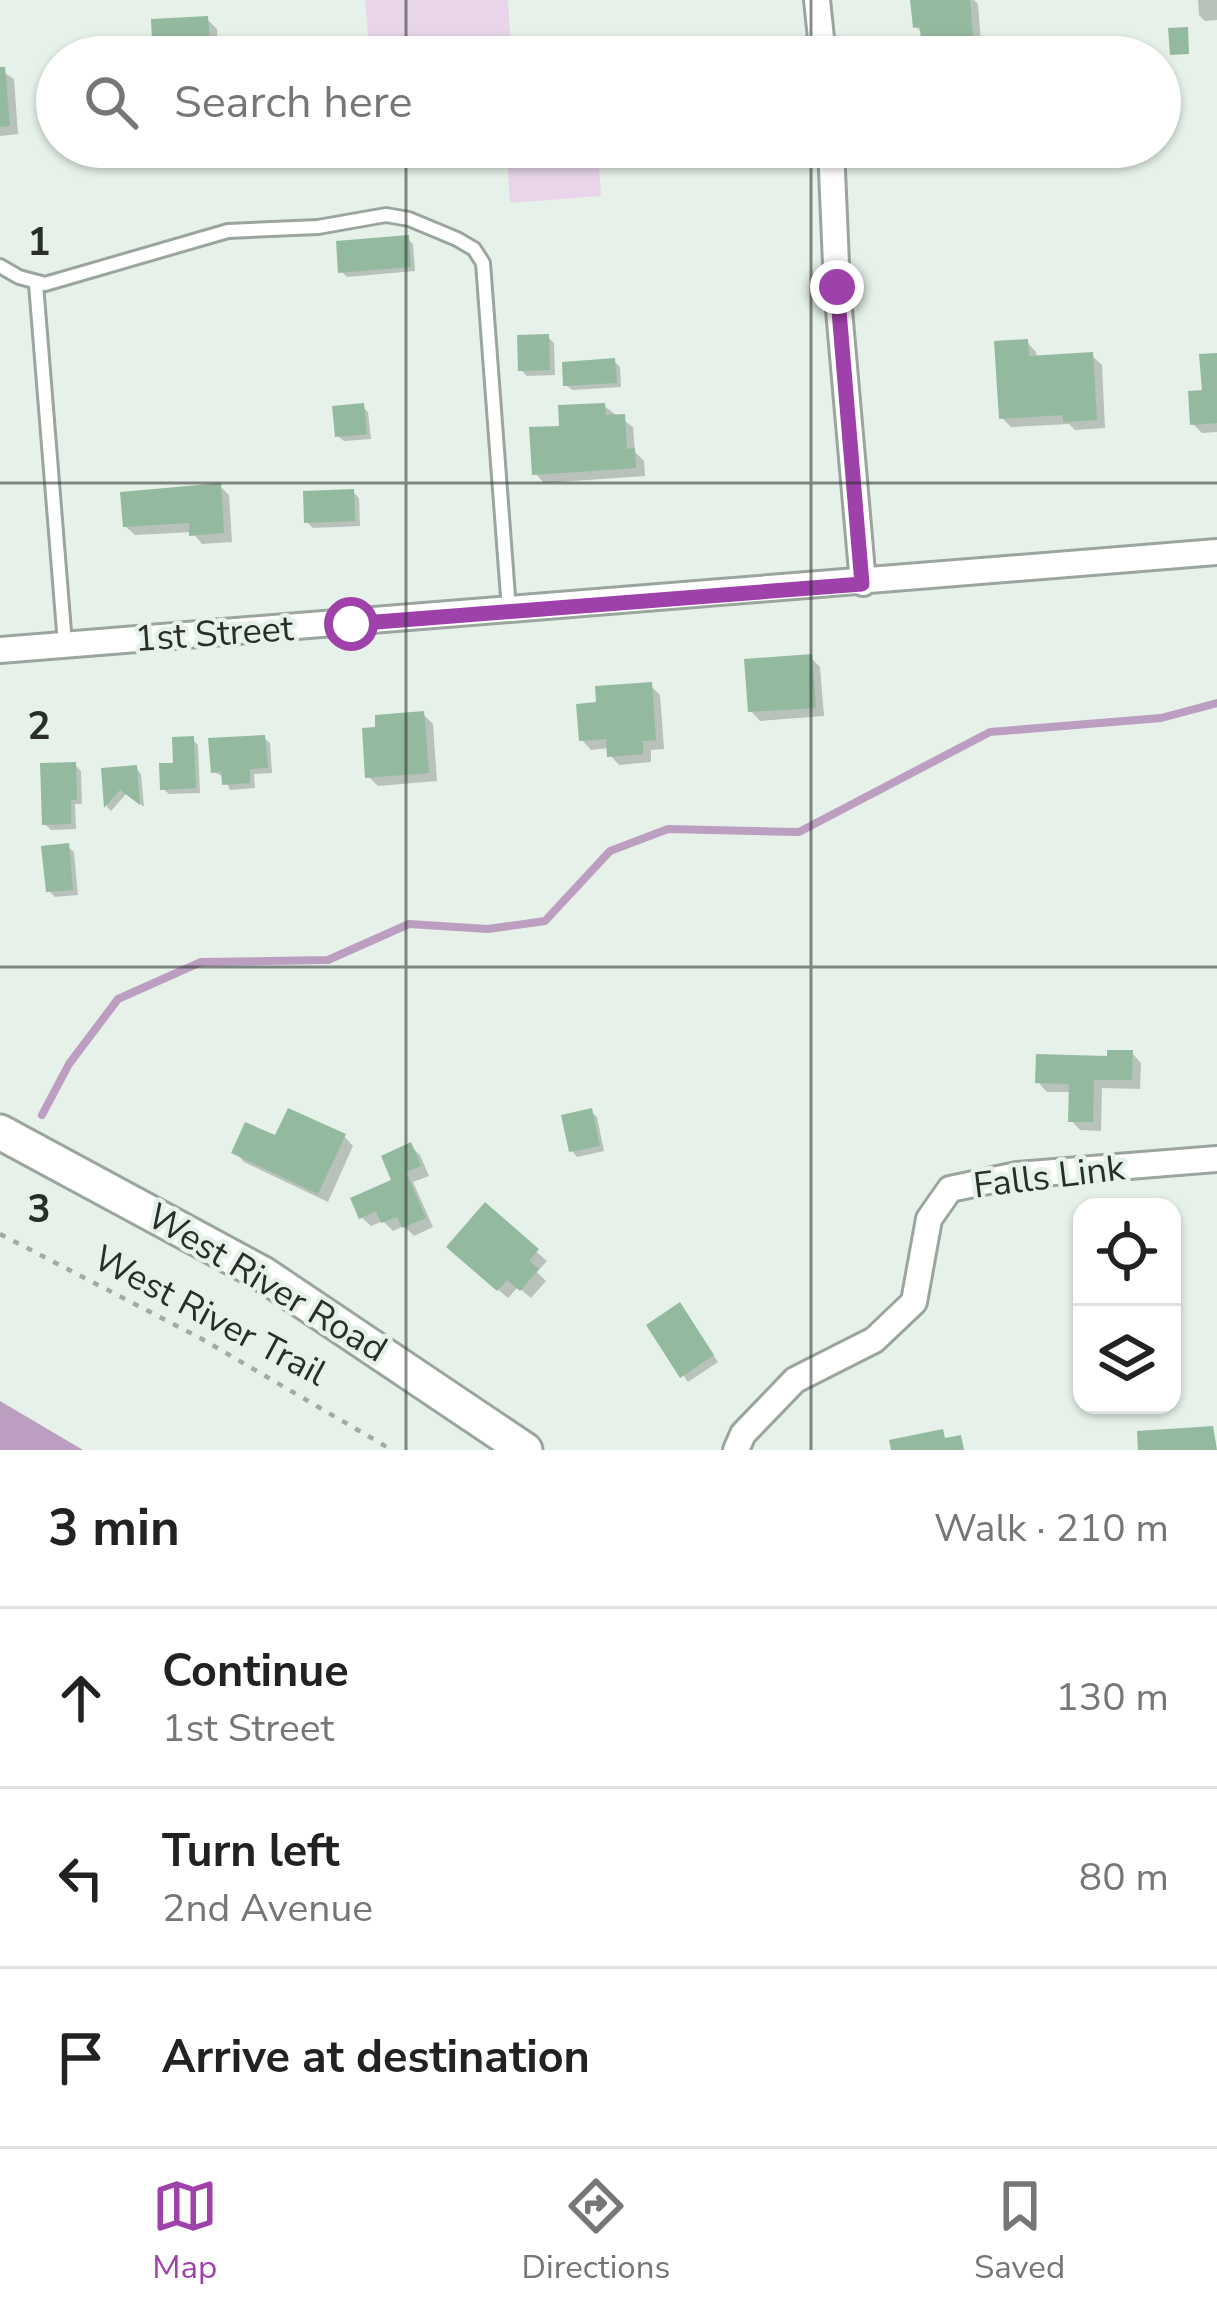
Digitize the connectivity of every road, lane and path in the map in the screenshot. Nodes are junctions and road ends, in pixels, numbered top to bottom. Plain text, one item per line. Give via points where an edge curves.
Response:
1 (817, 0) edge
2 (821, 36) edge
3 (832, 168) edge
4 (0, 266) edge
5 (36, 284) junction
6 (1217, 552) edge
7 (862, 584) junction
8 (509, 612) junction
9 (65, 645) junction
10 (0, 650) edge
11 (0, 1132) edge
12 (1217, 1160) edge
13 (0, 1234) edge
14 (392, 1450) edge
15 (525, 1450) edge
16 (736, 1450) edge

1 - 2 street
3 - 7 street
4 - 5 lane
5 - 8 lane via 228,231 386,215 474,249 483,263
5 - 9 lane
6 - 7 street, 1st Street
7 - 8 street, 1st Street
8 - 9 street, 1st Street
9 - 10 street, 1st Street
11 - 15 main road, West River Road via 263,1274
12 - 16 street, Falls Link via 1017,1175 950,1189 929,1219 914,1302 874,1340 795,1380
13 - 14 path, West River Trail

